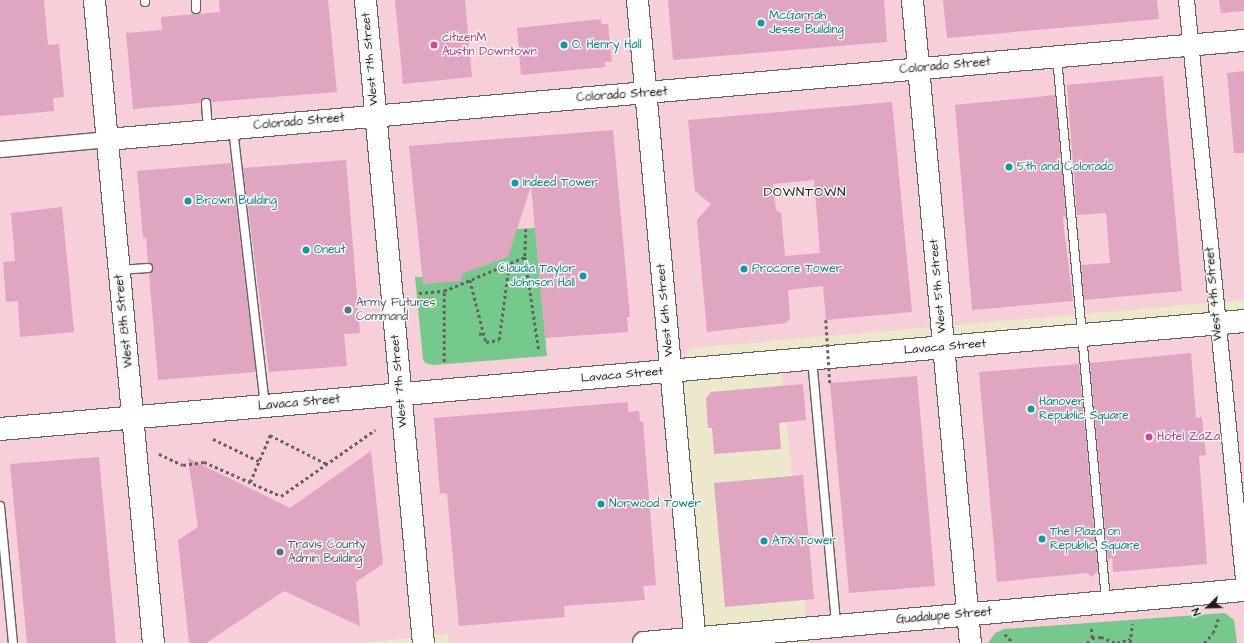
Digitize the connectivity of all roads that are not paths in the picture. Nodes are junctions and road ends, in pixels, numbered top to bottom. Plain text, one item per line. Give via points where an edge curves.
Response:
1 (94, 0) edge
2 (196, 0) edge
3 (365, 0) edge
4 (637, 0) edge
5 (912, 0) edge
6 (1186, 0) edge
7 (196, 9) dead end
8 (1244, 40) edge
9 (1191, 44) junction
10 (1057, 56) junction
11 (918, 68) junction
12 (645, 92) junction
13 (206, 103) dead end
14 (375, 116) junction
15 (233, 128) junction
16 (208, 130) junction
17 (107, 139) junction
18 (0, 149) edge
19 (148, 268) dead end
20 (119, 270) junction
21 (1244, 320) edge
22 (1216, 323) junction
23 (1082, 335) junction
24 (943, 347) junction
25 (812, 358) junction
26 (670, 371) junction
27 (400, 394) junction
28 (265, 406) junction
29 (132, 418) junction
30 (0, 430) edge
31 (0, 506) edge
32 (1244, 589) edge
33 (1106, 602) junction
34 (967, 614) junction
35 (836, 626) junction
36 (695, 640) edge
37 (12, 643) edge
38 (153, 643) edge
39 (423, 643) edge
40 (644, 643) edge
41 (970, 643) edge

1 - 17 main road, West 8th Street
2 - 7 lane
3 - 14 main road, West 7th Street
4 - 12 main road, West 6th Street
5 - 11 main road, West 5th Street
6 - 9 street, West 4th Street
8 - 9 main road, Colorado Street
9 - 10 main road, Colorado Street
9 - 22 street, West 4th Street
10 - 11 main road, Colorado Street
10 - 23 lane
11 - 12 main road, Colorado Street
11 - 24 main road, West 5th Street
12 - 14 main road, Colorado Street
12 - 26 main road, West 6th Street
13 - 16 lane
14 - 15 main road, Colorado Street
14 - 27 main road, West 7th Street
15 - 16 main road, Colorado Street
15 - 28 lane
16 - 17 main road, Colorado Street
17 - 18 street, Colorado Street
17 - 20 main road, West 8th Street
19 - 20 lane
20 - 29 main road, West 8th Street
21 - 22 main road, Lavaca Street
22 - 23 main road, Lavaca Street
22 - 32 street, West 4th Street
23 - 24 main road, Lavaca Street
23 - 33 lane
24 - 25 main road, Lavaca Street
24 - 34 main road, West 5th Street
25 - 26 main road, Lavaca Street
25 - 35 lane
26 - 27 main road, Lavaca Street
26 - 36 main road, West 6th Street
27 - 28 main road, Lavaca Street
27 - 39 main road, West 7th Street
28 - 29 main road, Lavaca Street
29 - 30 main road, Lavaca Street
29 - 38 main road, West 8th Street
31 - 37 lane
32 - 33 main road, Guadalupe Street
33 - 34 main road, Guadalupe Street
34 - 35 main road, Guadalupe Street
34 - 41 main road, West 5th Street
35 - 36 main road, Guadalupe Street
36 - 40 main road, Guadalupe Street

